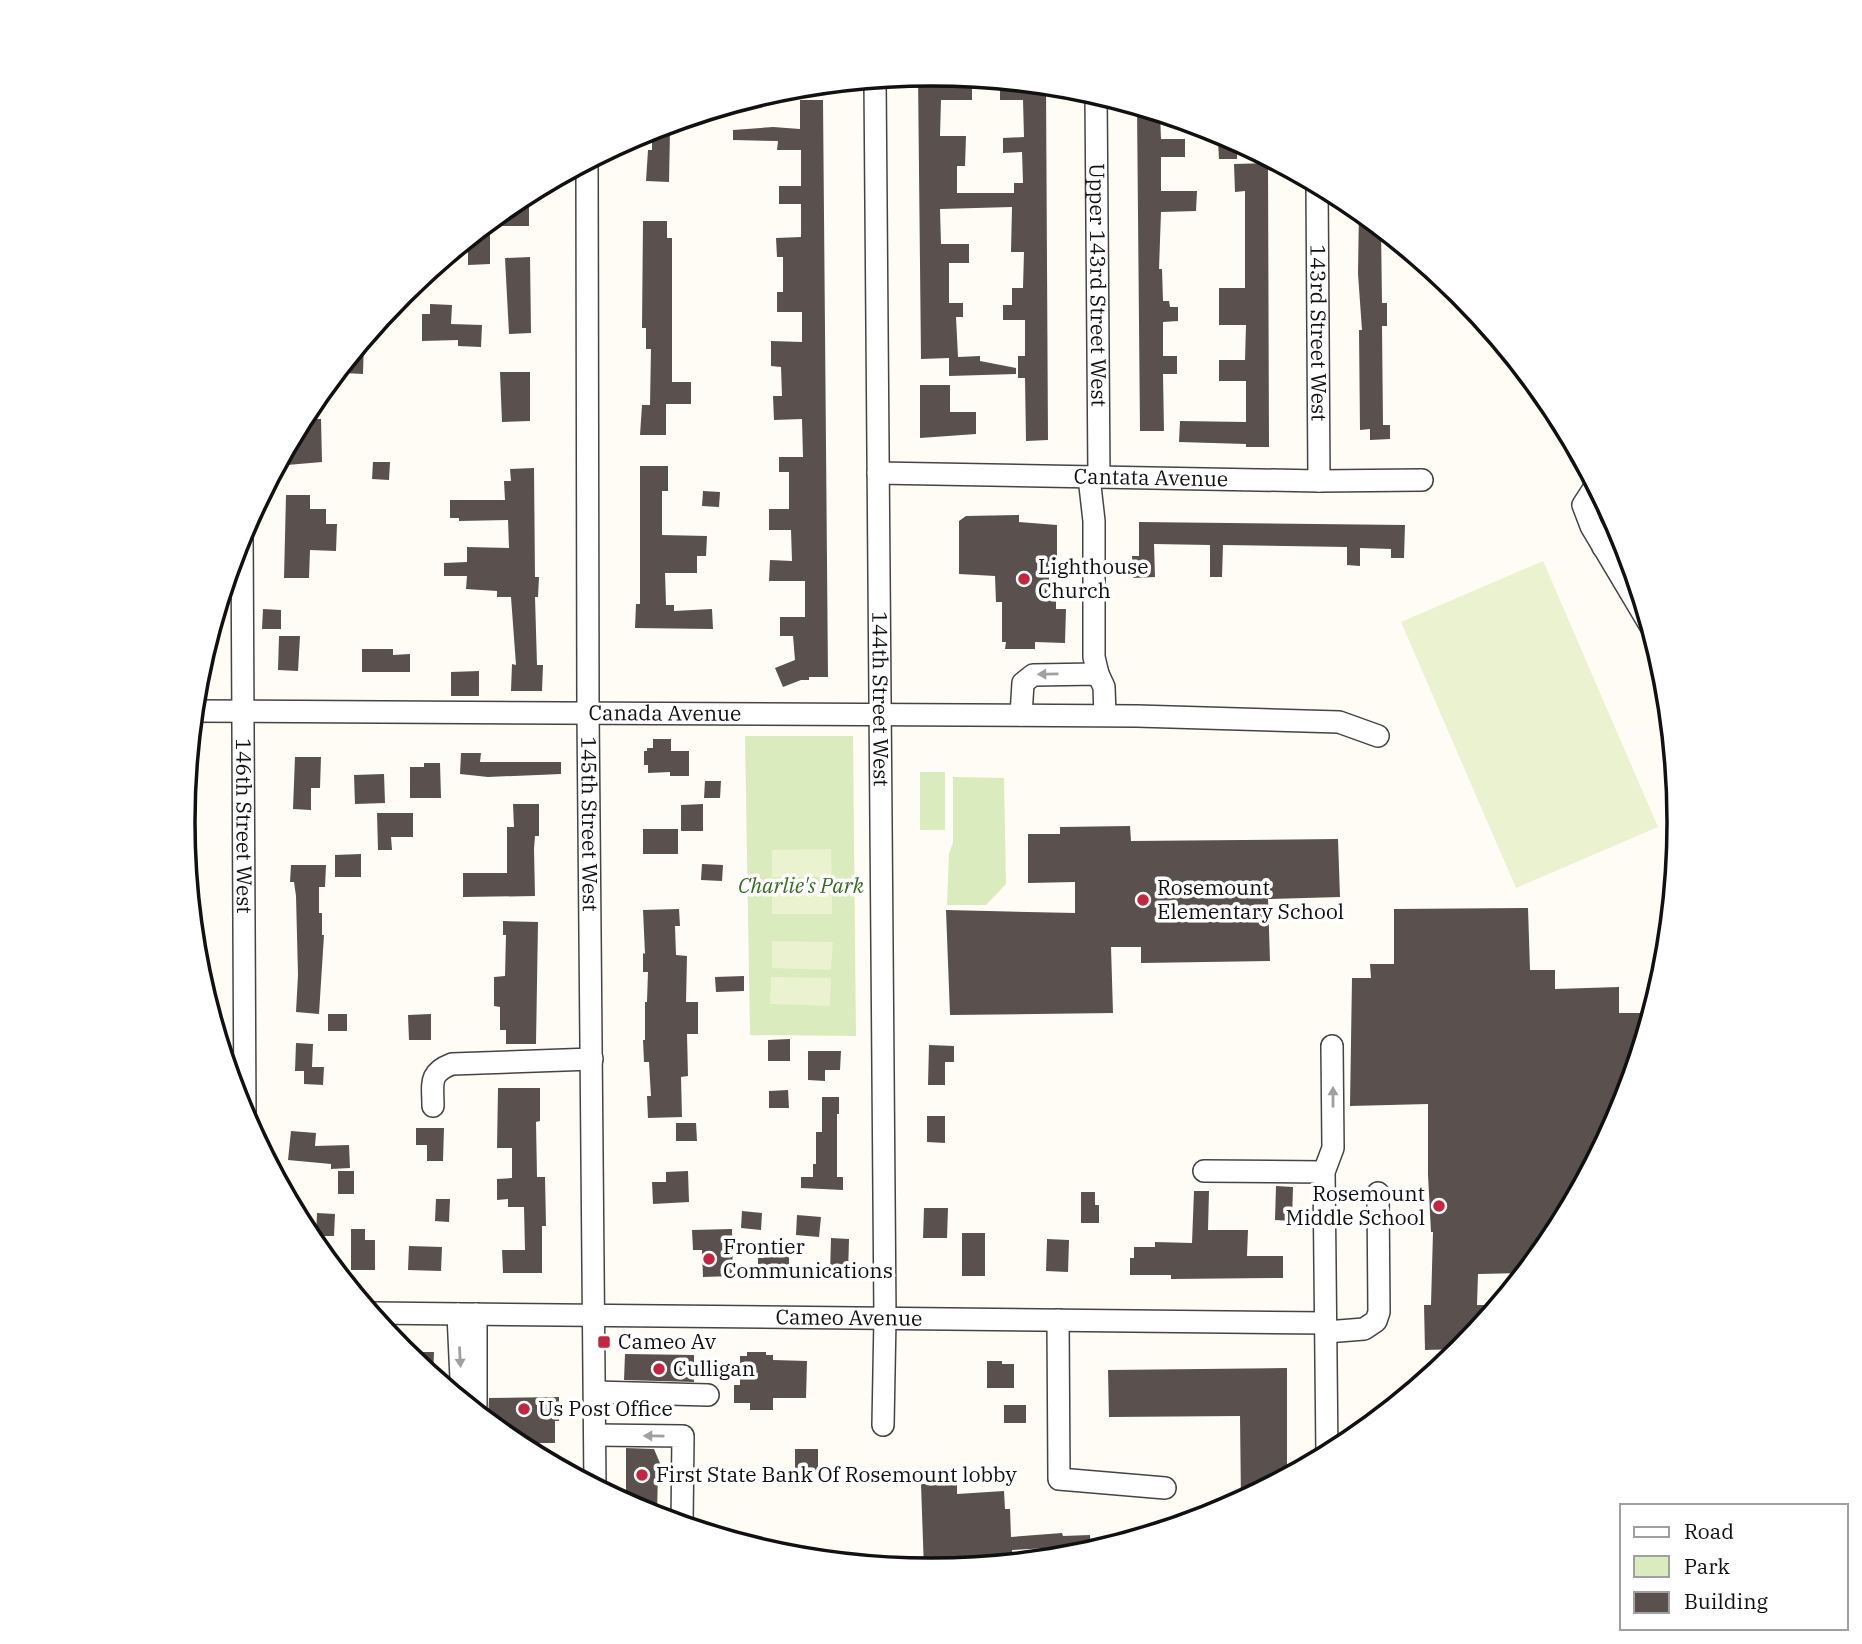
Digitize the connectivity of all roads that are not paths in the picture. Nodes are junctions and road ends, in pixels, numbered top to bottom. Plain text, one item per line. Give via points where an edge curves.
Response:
1 (875, 88) edge
2 (1096, 105) edge
3 (586, 172) edge
4 (1317, 195) edge
5 (878, 472) junction
6 (1094, 477) junction
7 (1422, 480) dead end
8 (1319, 481) junction
9 (1590, 494) edge
10 (1612, 542) edge
11 (1603, 547) junction
12 (242, 563) edge
13 (1630, 592) edge
14 (1098, 674) junction
15 (203, 711) edge
16 (244, 712) junction
17 (588, 712) junction
18 (879, 713) junction
19 (1021, 715) junction
20 (1105, 715) junction
21 (1378, 736) dead end
22 (1332, 1046) dead end
23 (592, 1059) junction
24 (245, 1088) edge
25 (433, 1106) dead end
26 (1204, 1171) dead end
27 (1324, 1172) junction
28 (1378, 1193) dead end
29 (383, 1313) edge
30 (467, 1314) junction
31 (595, 1315) junction
32 (885, 1318) junction
33 (1058, 1320) junction
34 (1326, 1327) junction
35 (463, 1390) edge
36 (595, 1392) junction
37 (708, 1395) dead end
38 (475, 1400) edge
39 (883, 1425) dead end
40 (595, 1435) junction
41 (1327, 1442) edge
42 (595, 1477) edge
43 (1166, 1488) dead end
44 (682, 1515) edge

1 - 5 street, 144th Street West
2 - 6 street, Upper 143rd Street West
3 - 17 street, 145th Street West
4 - 8 street, 143rd Street West
5 - 6 street, Cantata Avenue
5 - 18 street, 144th Street West
6 - 8 street, Cantata Avenue
6 - 14 street, Upper 143rd Street West via 1094,657
7 - 8 street, Cantata Avenue
9 - 11 street via 1583,505
10 - 11 street
11 - 13 street
12 - 16 street, 146th Street West
14 -> 19 street via 1032,675 1023,683
14 - 20 street, Upper 143rd Street West via 1104,687
15 - 16 street, Canada Avenue
16 - 17 street, Canada Avenue
16 - 24 street, 146th Street West
17 - 18 street, Canada Avenue
17 - 23 street, 145th Street West
18 - 19 street, Canada Avenue
18 - 32 street, 144th Street West
19 - 20 street, Canada Avenue
20 - 21 street, Canada Avenue via 1339,722
27 -> 22 street via 1333,1148
23 - 25 street via 452,1064 433,1077
23 - 31 street, 145th Street West
26 - 27 street
27 - 34 street
28 - 34 street, Cameo Avenue via 1376,1321 1364,1329
29 - 30 street, Cameo Avenue
30 - 31 street, Cameo Avenue
30 -> 35 street
30 - 38 street
31 - 32 street, Cameo Avenue
31 - 36 street, 145th Street West
32 - 33 street, Cameo Avenue
32 - 39 street, 144th Street West
33 - 34 street, Cameo Avenue
33 - 43 street via 1059,1479
34 - 41 street
36 - 37 street
36 - 40 street, 145th Street West
40 - 42 street, 145th Street West
44 -> 40 street via 683,1436

